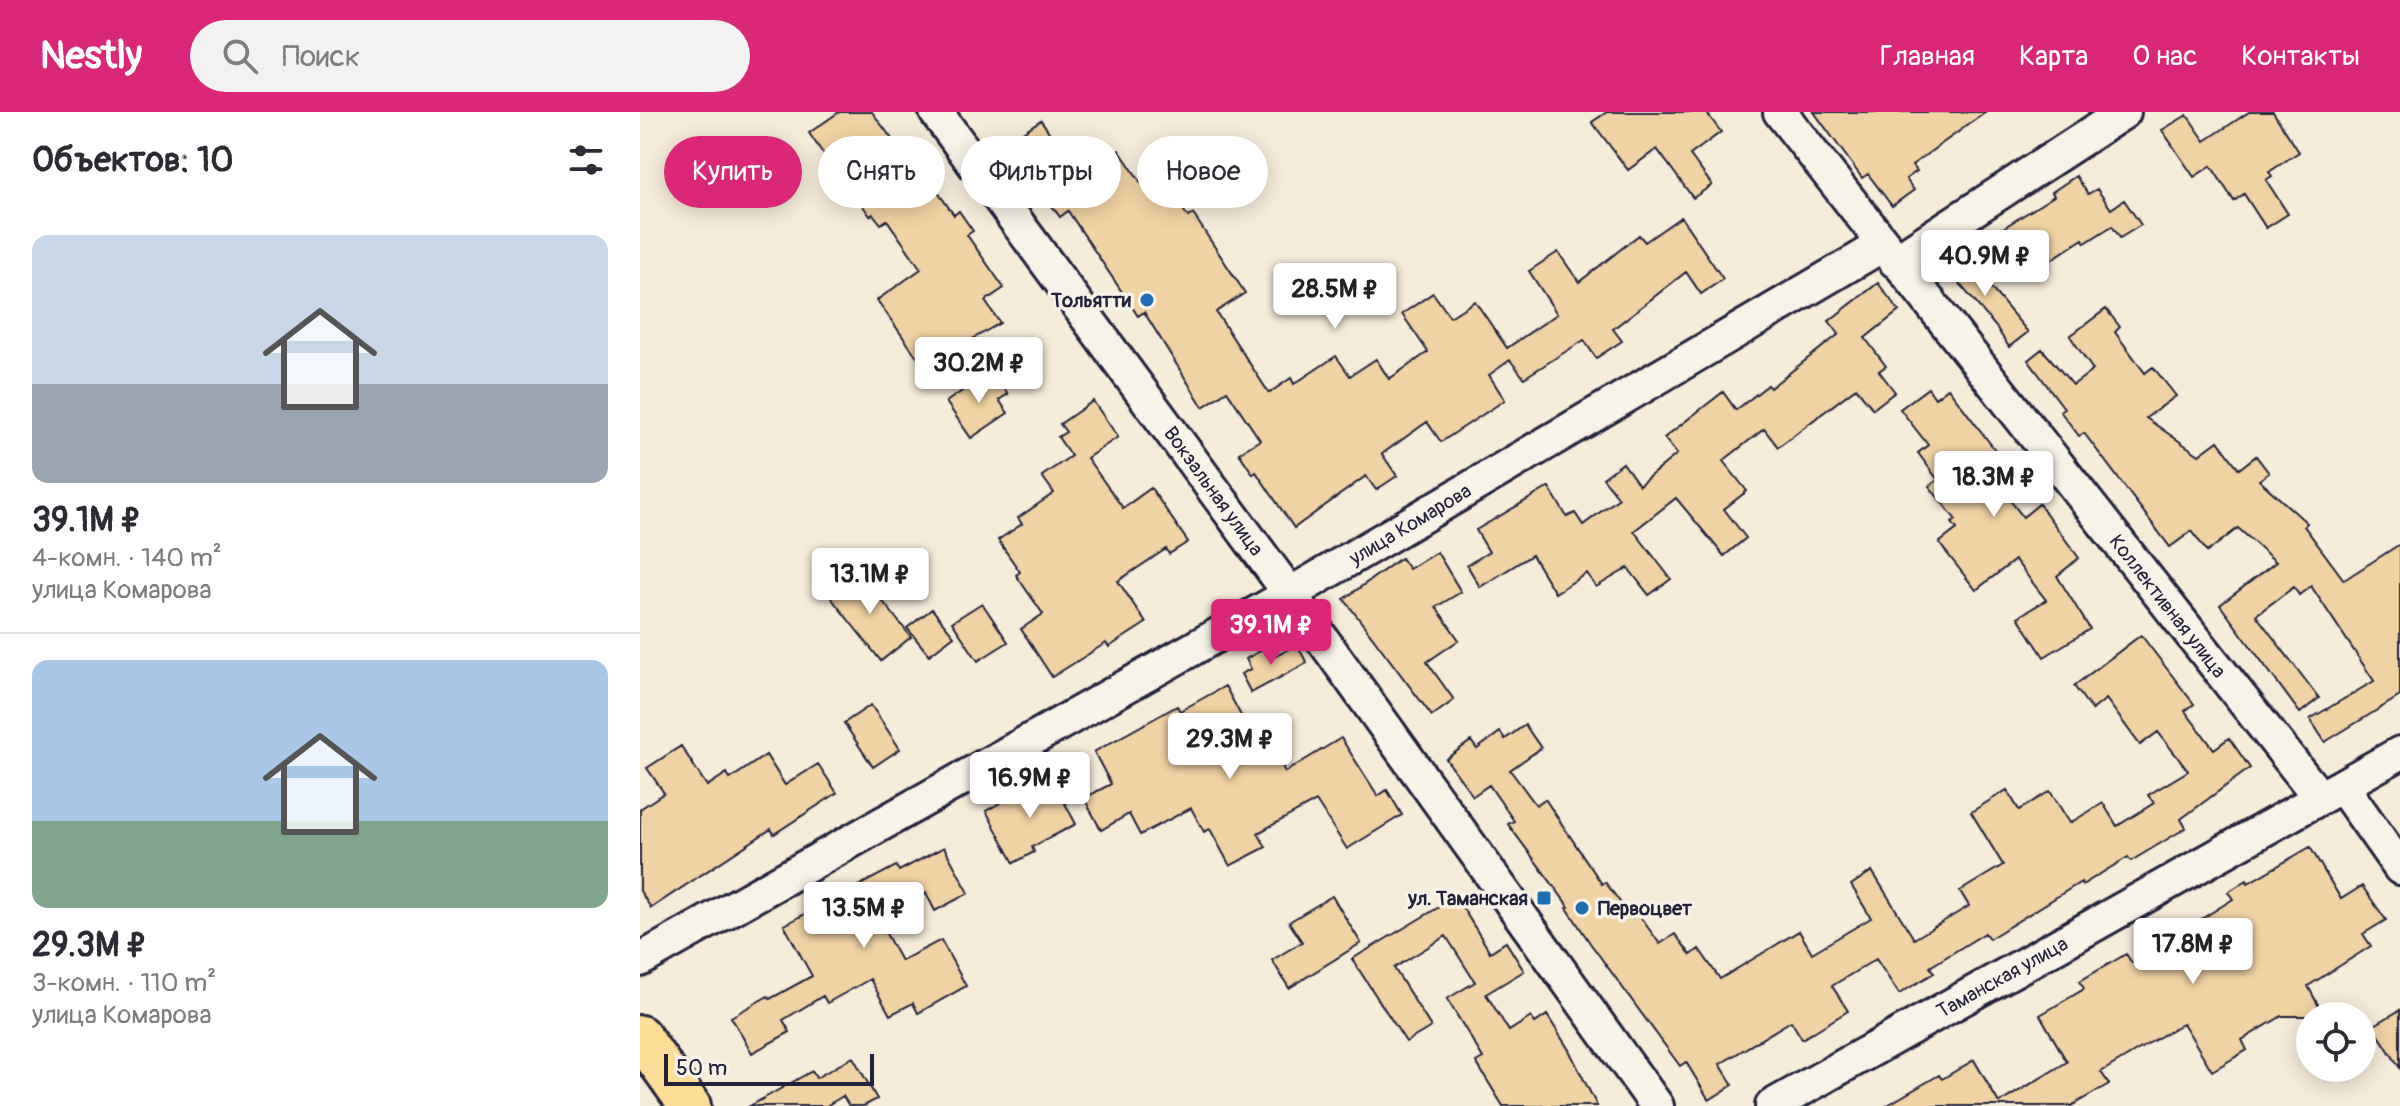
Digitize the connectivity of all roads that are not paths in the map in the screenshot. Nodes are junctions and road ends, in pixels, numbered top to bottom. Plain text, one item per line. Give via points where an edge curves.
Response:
1 (936, 112) edge
2 (1780, 112) edge
3 (2124, 112) edge
4 (1889, 253) junction
5 (1290, 594) junction
6 (2400, 753) edge
7 (2331, 792) junction
8 (2400, 868) edge
9 (640, 960) edge
10 (640, 1036) edge
11 (690, 1106) edge
12 (1657, 1106) edge
13 (1772, 1106) edge

1 - 5 street, Вокзальная улица
2 - 4 street, Коллективная улица
3 - 4 street, улица Комарова
4 - 5 street, улица Комарова
4 - 7 street, Коллективная улица
5 - 9 street, улица Комарова
5 - 12 street, Вокзальная улица
6 - 7 street, Таманская улица
7 - 8 street, Коллективная улица
7 - 13 street, Таманская улица
10 - 11 main road

